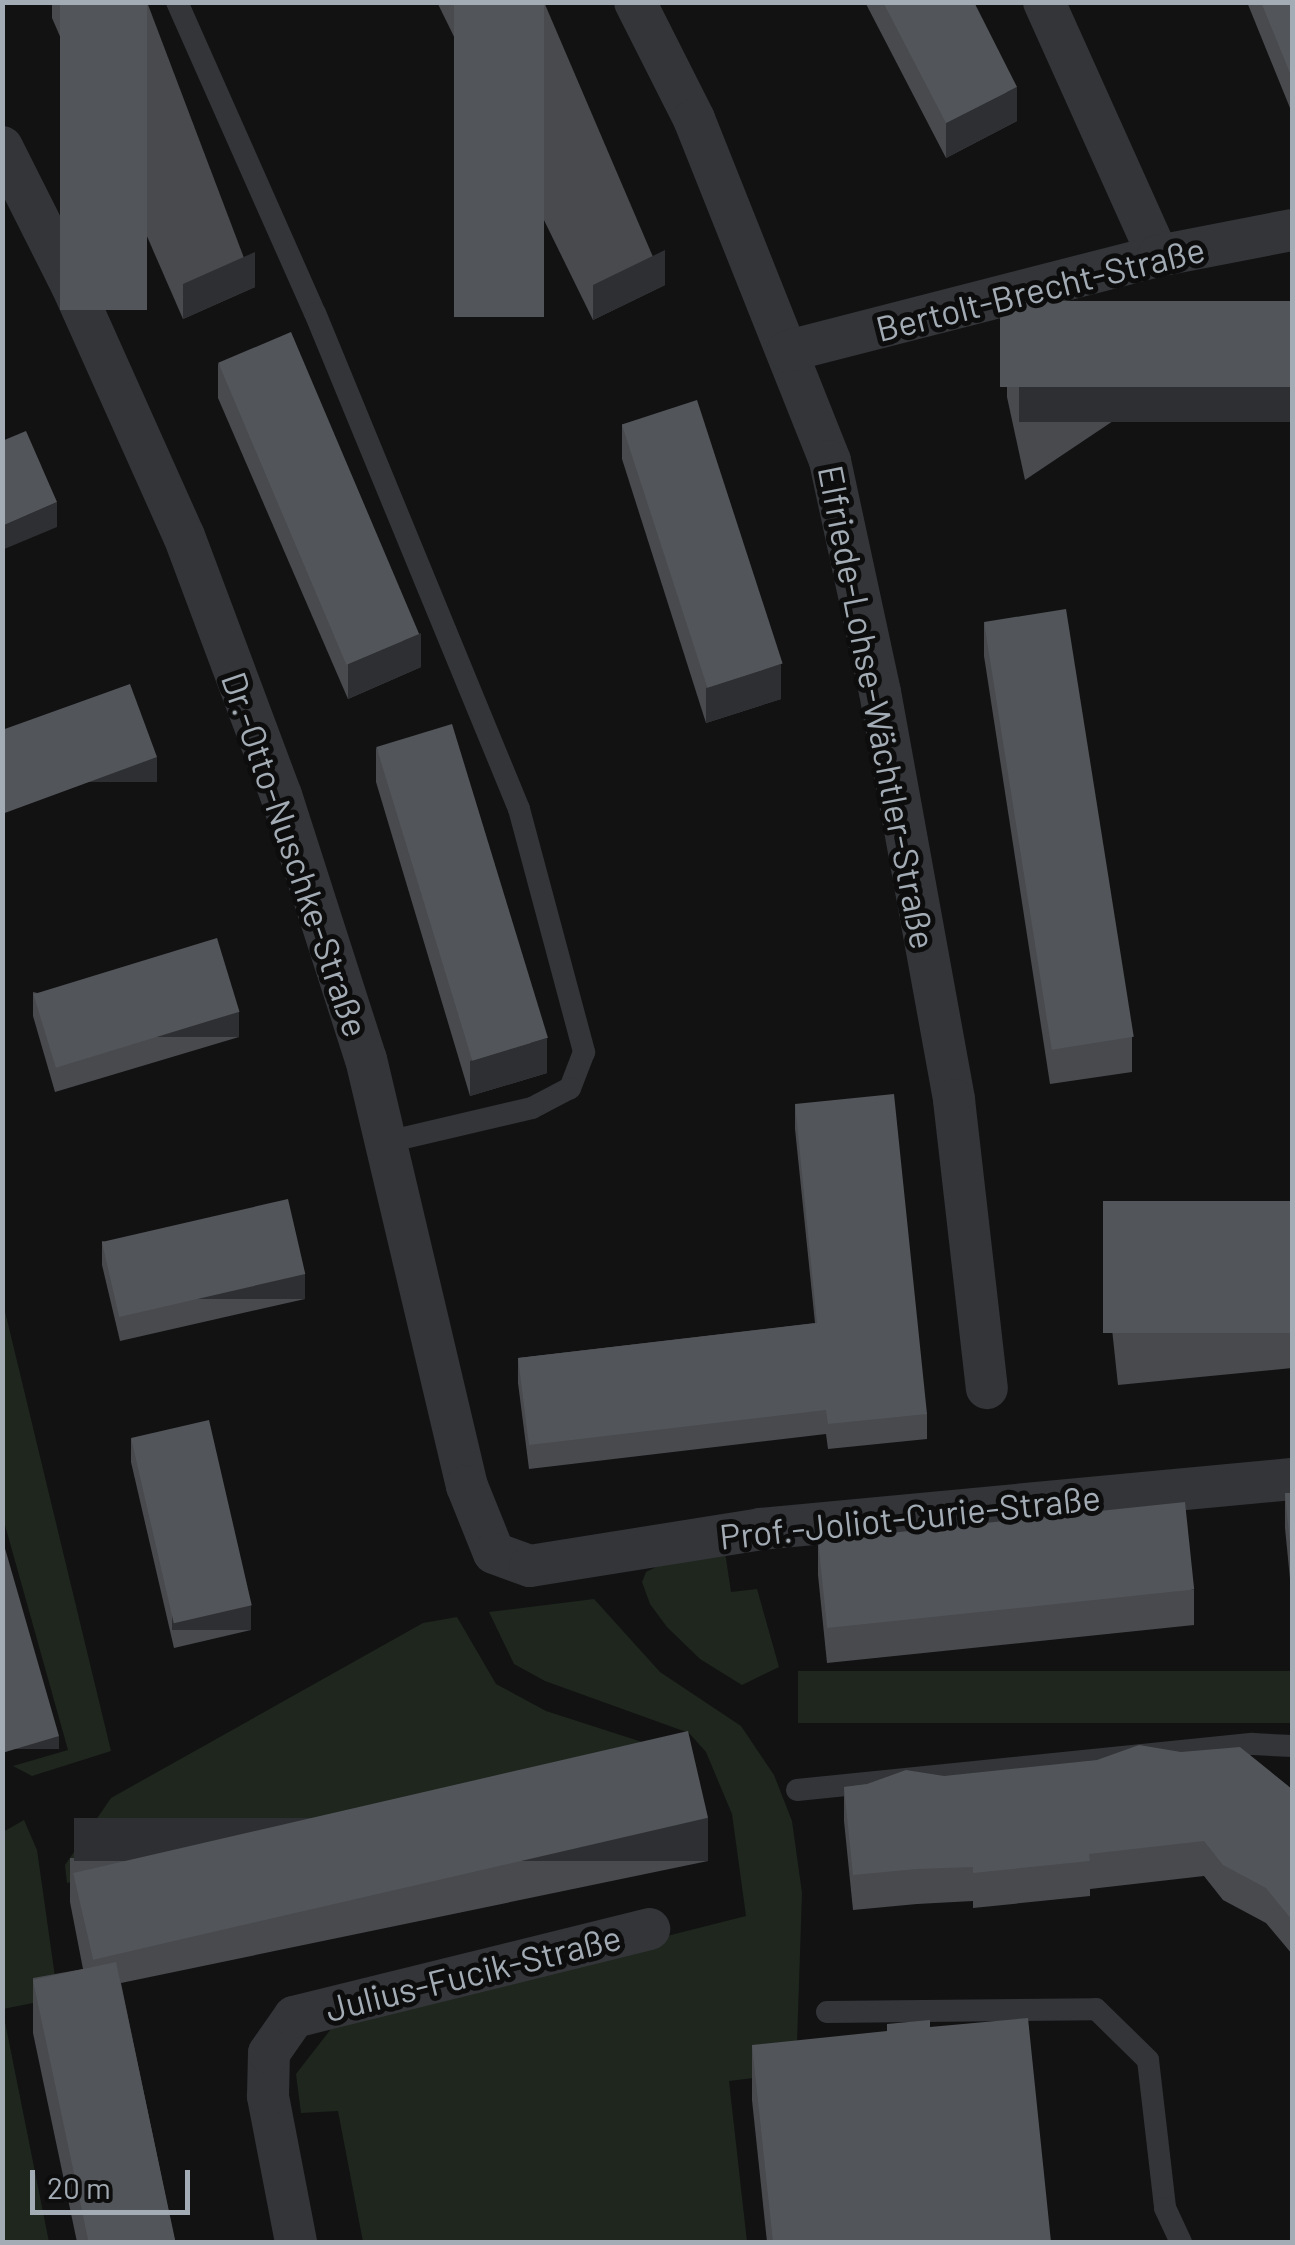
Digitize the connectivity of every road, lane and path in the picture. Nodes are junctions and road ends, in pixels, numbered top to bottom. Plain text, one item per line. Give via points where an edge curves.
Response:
1 (177, 2) edge
2 (635, 2) edge
3 (1044, 2) edge
4 (2, 146) edge
5 (1292, 230) edge
6 (1158, 256) junction
7 (788, 351) junction
8 (387, 1142) junction
9 (987, 1388) dead end
10 (1292, 1479) edge
11 (530, 1566) joint
12 (1292, 1746) edge
13 (797, 1790) dead end
14 (649, 1929) dead end
15 (827, 2012) dead end
16 (296, 2242) edge
17 (1181, 2242) edge

1 - 8 lane via 315,313 519,809 584,1052 570,1088 532,1108
2 - 7 street, Elfriede-Lohse-Wächtler-Straße via 694,119
3 - 6 street
4 - 8 street, Dr.-Otto-Nuschke-Straße via 184,536 280,794
5 - 6 street, Bertolt-Brecht-Straße
6 - 7 street, Bertolt-Brecht-Straße
7 - 9 street, Elfriede-Lohse-Wächtler-Straße via 830,461 880,692 954,1100
8 - 11 street, Dr.-Otto-Nuschke-Straße via 467,1486 494,1553
10 - 11 street, Prof.-Joliot-Curie-Straße via 760,1529
12 - 13 lane via 1253,1744
14 - 16 street, Julius-Fucik-Straße via 294,2017 269,2053 268,2096
15 - 17 lane via 1096,2009 1148,2060 1164,2208

